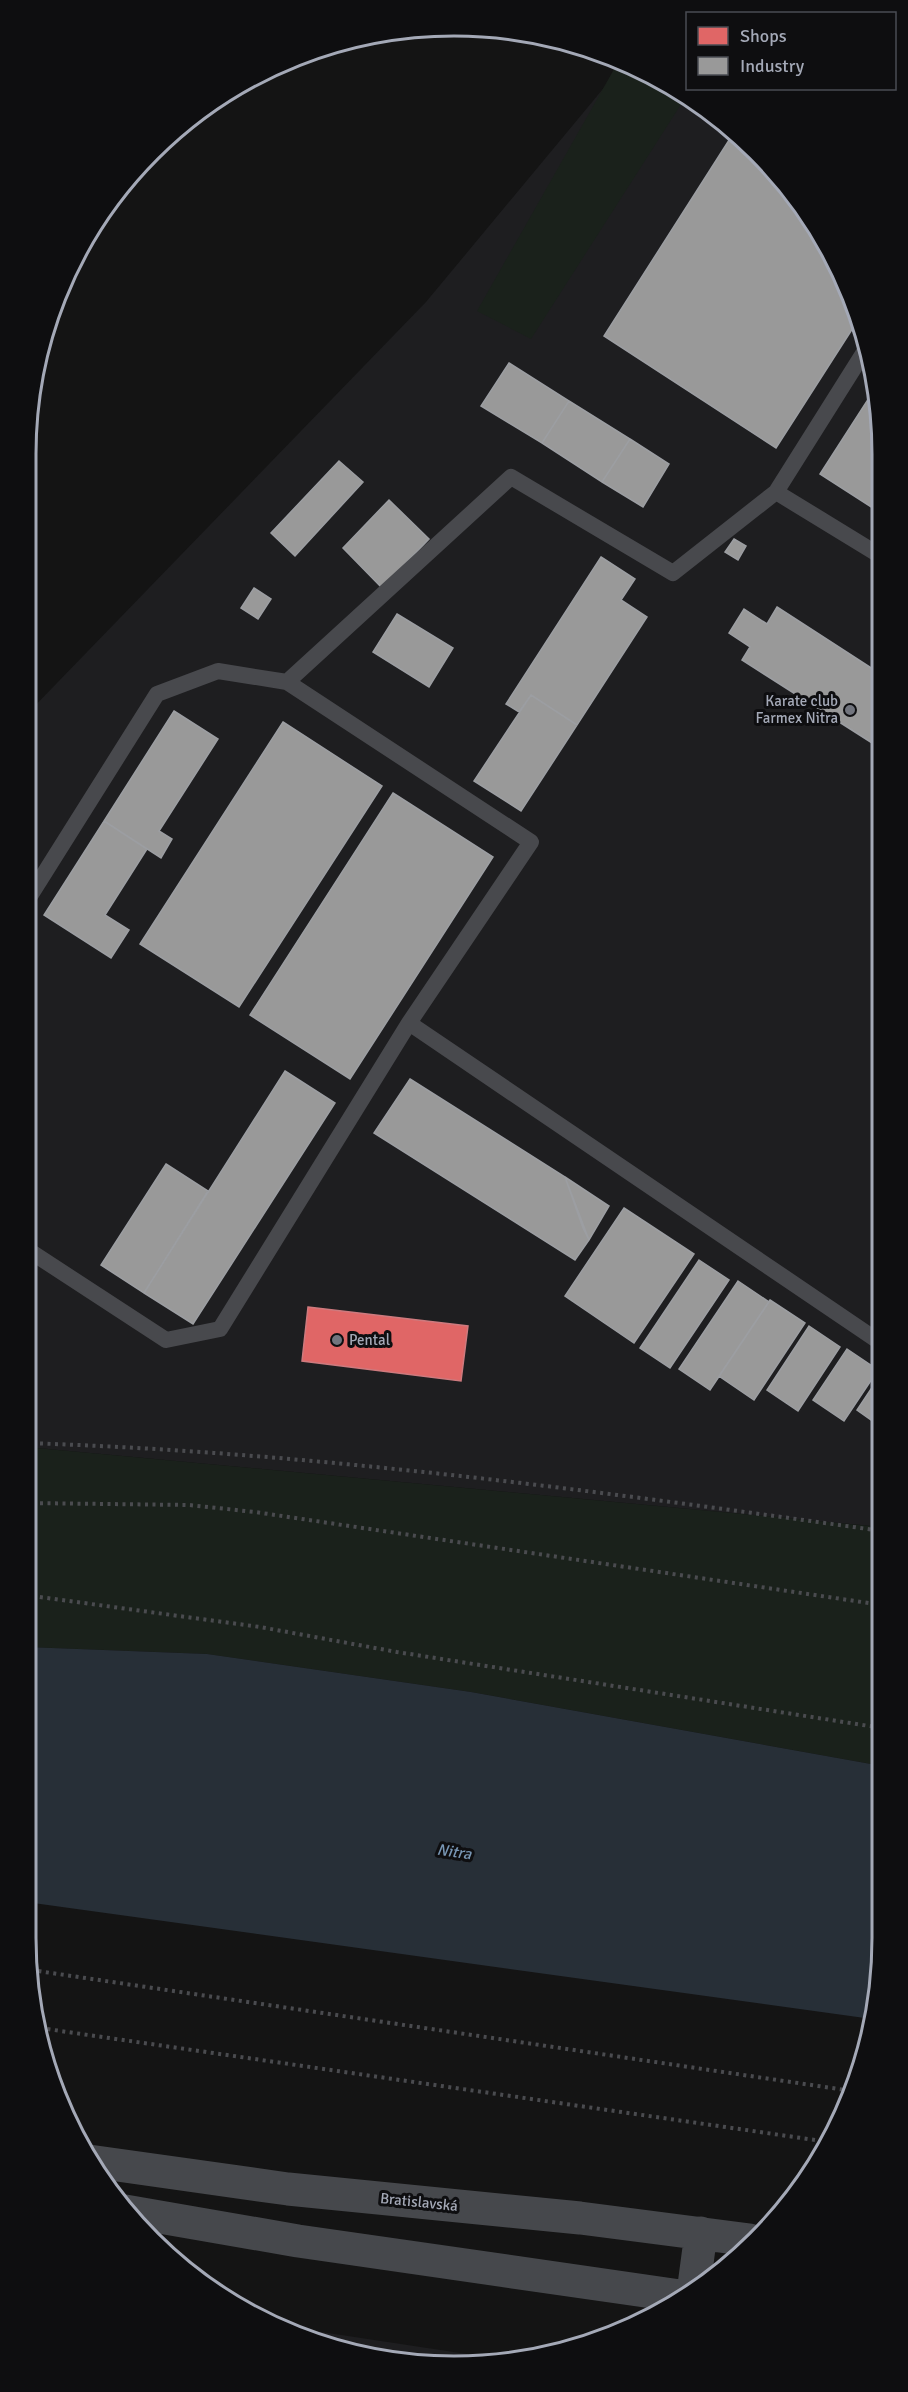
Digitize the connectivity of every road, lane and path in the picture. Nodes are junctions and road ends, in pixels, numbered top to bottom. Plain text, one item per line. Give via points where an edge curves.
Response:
1 (861, 357) edge
2 (776, 492) junction
3 (872, 551) edge
4 (287, 682) junction
5 (36, 888) edge
6 (409, 1023) junction
7 (36, 1255) edge
8 (872, 1337) edge
9 (36, 1444) edge
10 (36, 1503) edge
11 (872, 1530) edge
12 (36, 1596) edge
13 (872, 1604) edge
14 (872, 1726) edge
15 (38, 1971) edge
16 (46, 2029) edge
17 (843, 2090) edge
18 (819, 2141) edge
19 (102, 2163) edge
20 (140, 2214) edge
21 (701, 2233) junction
22 (744, 2239) edge
23 (695, 2280) edge
24 (672, 2295) edge

1 - 2 lane
2 - 3 lane
2 - 4 lane via 673,573 511,477
4 - 5 lane via 218,671 157,694
4 - 6 lane via 531,842
6 - 7 lane via 220,1329 166,1340
6 - 8 lane
9 - 11 path via 418,1470
10 - 13 path via 189,1505 255,1512
12 - 14 path via 260,1628
15 - 17 path
16 - 18 path
19 - 21 main road, Bratislavská via 288,2188
20 - 24 main road via 298,2241
21 - 22 main road, Bratislavská
21 - 23 main road

